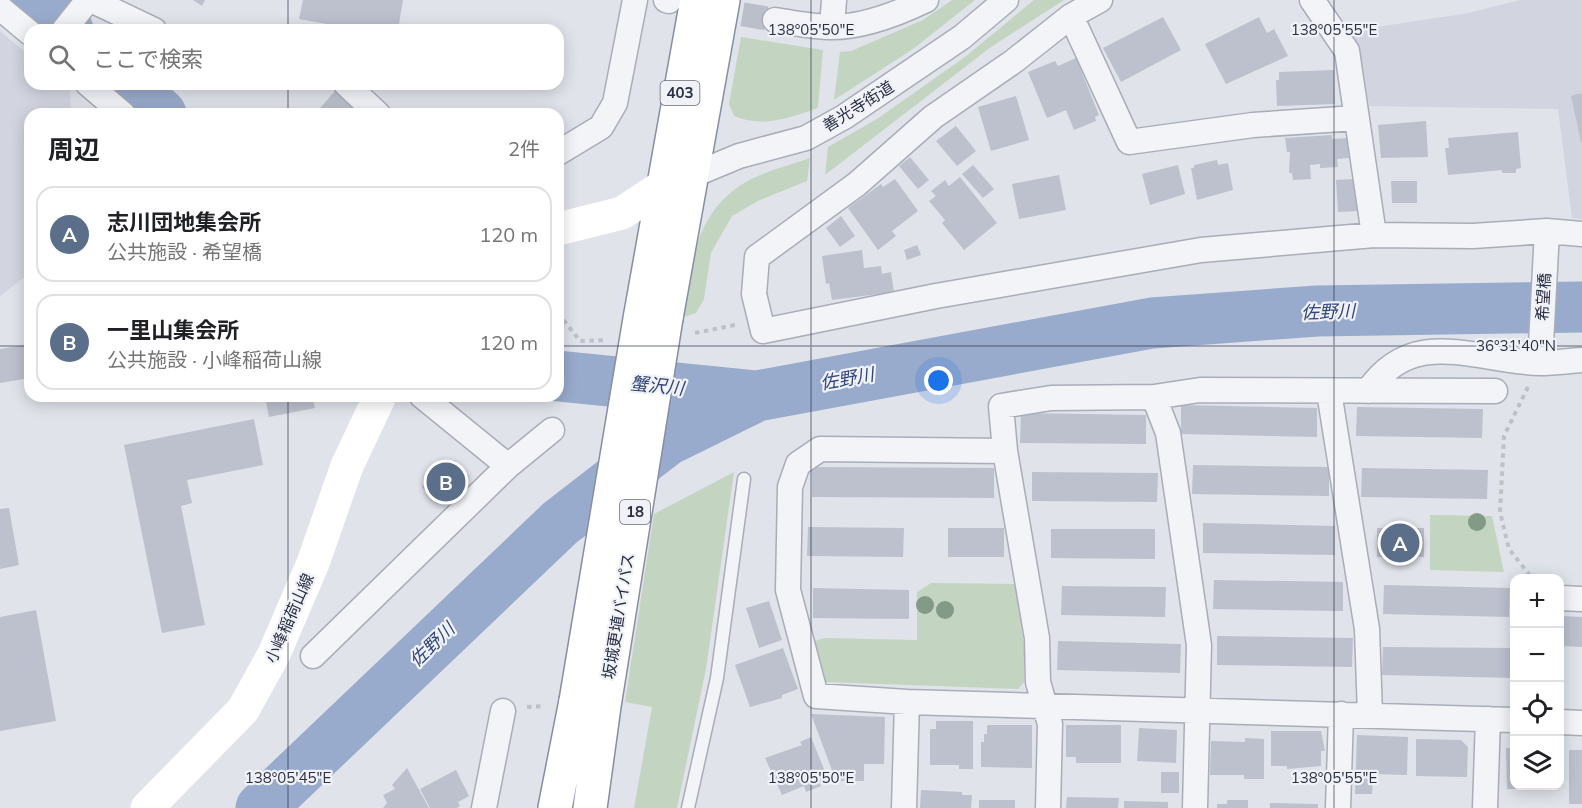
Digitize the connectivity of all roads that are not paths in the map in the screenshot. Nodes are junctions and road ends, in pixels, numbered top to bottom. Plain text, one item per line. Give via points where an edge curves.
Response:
1 (635, 0) edge
2 (677, 0) edge
3 (723, 0) edge
4 (834, 0) edge
5 (926, 0) edge
6 (1006, 0) edge
7 (1100, 0) edge
8 (1312, 0) edge
9 (80, 11) edge
10 (2, 14) edge
11 (1071, 16) junction
12 (775, 21) tunnel mouth
13 (131, 24) edge
14 (832, 27) junction
15 (24, 29) edge
16 (95, 90) edge
17 (352, 90) edge
18 (116, 108) edge
19 (372, 108) edge
20 (1356, 118) junction
21 (564, 149) edge
22 (677, 181) junction
23 (564, 228) edge
24 (1547, 231) junction
25 (1582, 234) edge
26 (1374, 235) junction
27 (1582, 360) edge
28 (1540, 363) junction
29 (1368, 391) junction
30 (1496, 391) dead end
31 (1329, 392) junction
32 (1154, 397) junction
33 (377, 402) edge
34 (429, 402) edge
35 (552, 430) dead end
36 (1005, 451) junction
37 (508, 466) junction
38 (744, 479) dead end
39 (1564, 598) edge
40 (1582, 600) edge
41 (313, 656) dead end
42 (907, 702) junction
43 (575, 704) junction
44 (1045, 705) junction
45 (514, 709) road end
46 (1198, 709) junction
47 (1341, 714) junction
48 (1371, 715) junction
49 (1488, 719) junction
50 (1510, 720) edge
51 (1564, 722) edge
52 (1582, 723) edge
53 (147, 808) edge
54 (484, 808) edge
55 (555, 808) edge
56 (590, 808) edge
57 (688, 808) edge
58 (904, 808) edge
59 (1048, 808) edge
60 (1195, 808) edge
61 (1338, 808) edge
62 (1485, 808) edge

1 - 21 street via 615,103 600,127
2 - 22 main road, 403
3 - 22 main road, 403
4 - 14 street
5 - 14 street via 901,12
6 - 22 street, 善光寺街道 via 962,37 844,117 806,138 739,156
7 - 11 street
8 - 20 street via 1347,51
9 - 13 street
10 - 15 street
11 - 20 street via 1129,142 1253,125
11 - 26 street via 933,117 856,184 757,256 754,294 763,331 1201,250
12 - 14 street
16 - 18 street
17 - 19 street
20 - 26 street
22 - 23 main road via 622,213
22 - 43 main road, 坂城更埴バイパス / 18, bridge
24 - 25 street
24 - 26 street via 1473,236
24 - 28 street, 希望橋
27 - 28 street
28 - 29 street via 1451,350 1414,354 1378,377
29 - 30 street
29 - 31 street
31 - 32 street via 1200,390
31 - 48 street via 1367,629
32 - 36 street via 1051,398 1001,406
32 - 46 street via 1168,433 1199,645
33 - 53 main road, 小峰稲荷山線 via 347,466 313,563 274,654 243,710
34 - 37 street
35 - 37 street
36 - 42 street via 820,449 798,464 789,487 788,590 816,696
36 - 44 street via 1037,638 1038,682
37 - 41 street
38 - 57 lane via 717,678
39 - 40 street
42 - 44 street
42 - 58 street
43 - 55 main road, 坂城更埴バイパス / 18
43 - 56 main road, 坂城更埴バイパス / 18
44 - 46 street
44 - 59 street via 1050,724
45 - 54 street
46 - 47 street
46 - 60 street
47 - 48 street
47 - 61 street
48 - 49 street
49 - 50 street
49 - 62 street
51 - 52 street

